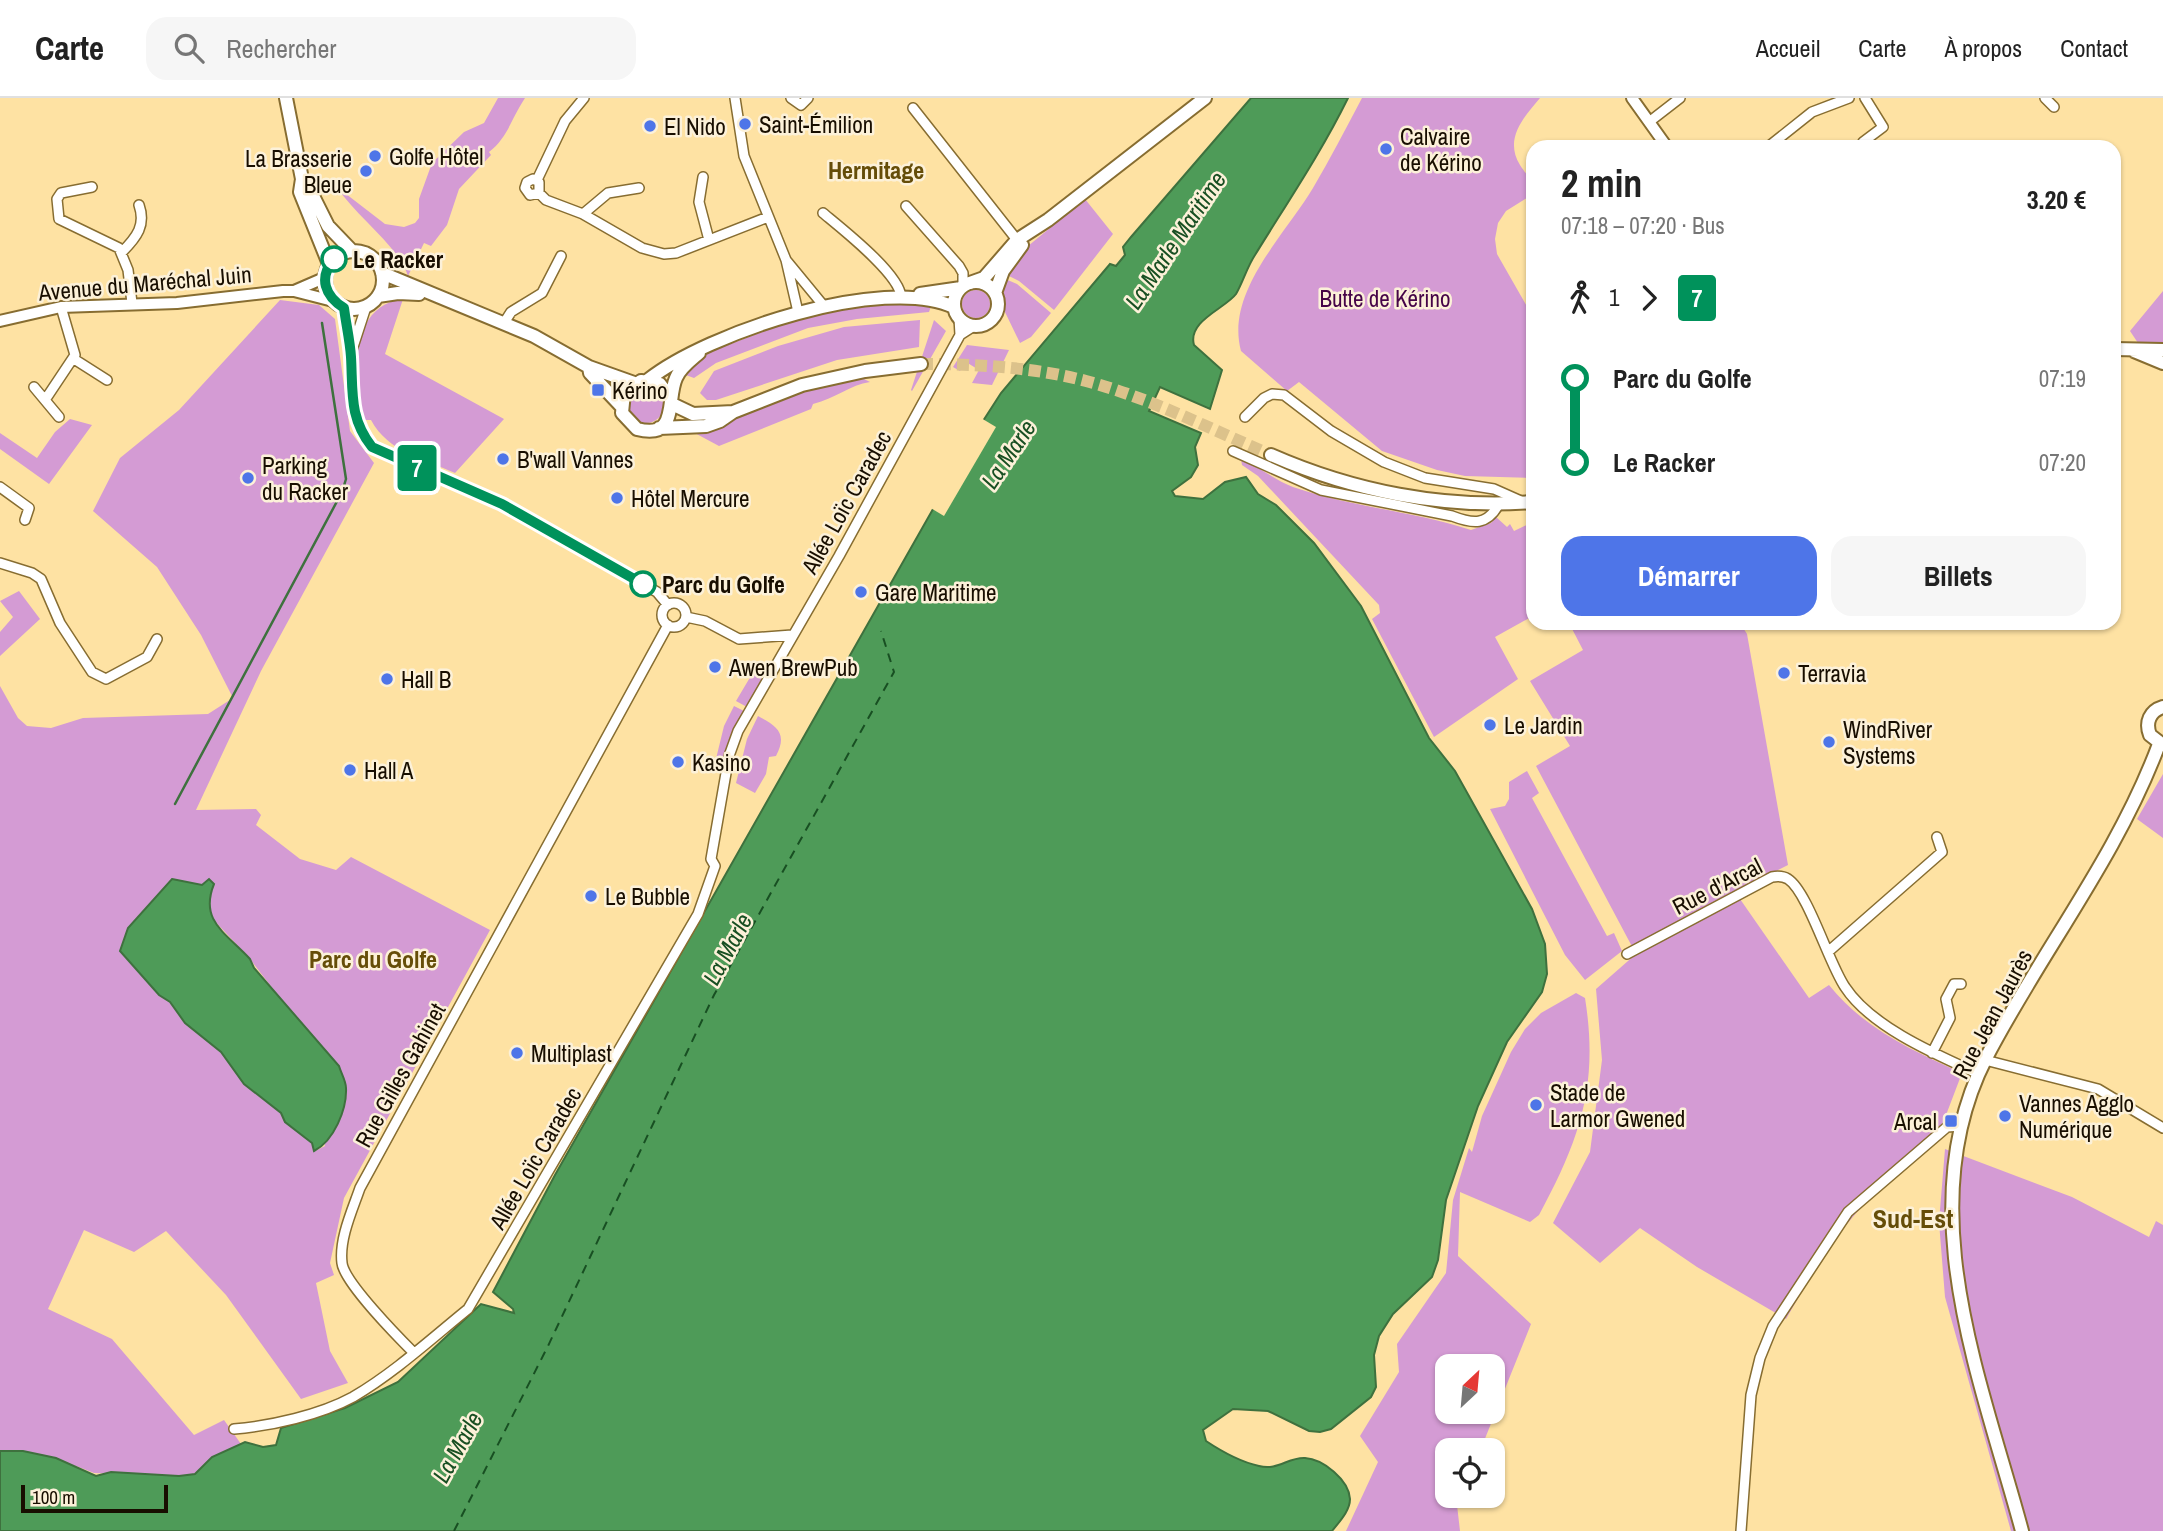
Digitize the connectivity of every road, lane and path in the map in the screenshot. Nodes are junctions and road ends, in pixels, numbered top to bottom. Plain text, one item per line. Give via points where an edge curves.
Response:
1 (286, 98) edge
2 (584, 98) edge
3 (735, 98) edge
4 (791, 98) edge
5 (808, 98) edge
6 (1205, 98) edge
7 (1632, 98) edge
8 (1680, 98) edge
9 (1849, 98) edge
10 (1865, 98) edge
11 (2045, 98) edge
12 (2054, 107) dead end
13 (913, 108) dead end
14 (1650, 122) junction
15 (1662, 140) edge
16 (1777, 140) edge
17 (1866, 140) edge
18 (703, 177) dead end
19 (302, 179) junction
20 (537, 180) junction
21 (92, 187) dead end
22 (639, 188) dead end
23 (539, 193) junction
24 (139, 205) dead end
25 (906, 206) dead end
26 (823, 213) dead end
27 (583, 214) junction
28 (768, 217) junction
29 (1048, 219) junction
30 (709, 240) junction
31 (1017, 240) junction
32 (352, 251) junction
33 (122, 252) junction
34 (561, 257) dead end
35 (786, 260) junction
36 (329, 264) junction
37 (382, 273) junction
38 (324, 278) junction
39 (965, 286) junction
40 (294, 291) junction
41 (995, 293) junction
42 (433, 295) junction
43 (378, 296) junction
44 (908, 297) junction
45 (132, 303) junction
46 (338, 304) junction
47 (823, 305) junction
48 (61, 307) junction
49 (366, 307) junction
50 (798, 312) junction
51 (957, 313) junction
52 (0, 321) edge
53 (504, 323) junction
54 (974, 326) junction
55 (960, 335) junction
56 (711, 345) junction
57 (2121, 350) edge
58 (2163, 350) edge
59 (2133, 351) junction
60 (351, 356) junction
61 (74, 359) junction
62 (2163, 363) edge
63 (921, 364) tunnel mouth
64 (589, 367) junction
65 (107, 380) dead end
66 (648, 380) junction
67 (634, 383) junction
68 (34, 387) dead end
69 (45, 400) junction
70 (672, 401) junction
71 (621, 406) junction
72 (733, 412) junction
73 (60, 417) dead end
74 (1245, 417) dead end
75 (659, 428) junction
76 (1233, 451) dead end
77 (1271, 455) tunnel mouth
78 (0, 487) edge
79 (1526, 501) edge
80 (1526, 502) edge
81 (1499, 504) junction
82 (25, 520) dead end
83 (0, 563) edge
84 (668, 605) junction
85 (687, 617) junction
86 (667, 625) junction
87 (792, 635) junction
88 (157, 639) dead end
89 (2163, 707) edge
90 (2161, 744) edge
91 (1937, 837) dead end
92 (1829, 951) junction
93 (1627, 954) dead end
94 (1961, 984) dead end
95 (1932, 1053) junction
96 (1985, 1060) junction
97 (1979, 1074) junction
98 (1961, 1126) junction
99 (2163, 1128) edge
100 (414, 1353) junction
101 (234, 1429) dead end
102 (1741, 1531) edge
103 (2022, 1531) edge

1 - 19 main road
2 - 20 street via 565,121
3 - 28 street via 742,146
4 - 5 street via 801,105
6 - 29 main road
7 - 14 street
8 - 14 street
9 - 16 street via 1812,112
10 - 17 street via 1883,127
11 - 12 street
13 - 31 street
14 - 15 street
18 - 30 street via 699,202
19 - 32 main road via 328,226
19 - 36 main road via 300,192
20 - 23 street
20 - 23 street via 530,180 525,188 530,195
21 - 33 street via 61,193 57,198 60,222 109,241
22 - 27 street via 608,193
23 - 27 street
24 - 33 street via 143,219 139,231
25 - 39 street via 959,266
26 - 44 street via 867,249
27 - 30 street via 658,253 676,253
28 - 30 street
28 - 35 street
29 - 31 main road
29 - 41 main road via 1010,260
31 - 39 main road via 984,278
32 - 36 main road
32 - 37 main road via 371,257
33 - 45 street
34 - 53 street via 542,293 511,312
35 - 47 street
35 - 50 street
36 - 38 main road
37 - 42 main road
37 - 43 main road
38 - 40 street, Avenue du Maréchal Juin
38 - 46 main road
39 - 41 main road via 984,284
39 - 44 main road
39 - 51 main road
40 - 45 street, Avenue du Maréchal Juin
40 - 46 street, Avenue du Maréchal Juin
41 - 54 main road via 994,317
42 - 43 main road
42 - 53 main road
43 - 49 main road
44 - 47 main road
44 - 51 main road
45 - 48 street, Avenue du Maréchal Juin
46 - 49 main road
46 - 60 street
47 - 50 main road
48 - 52 street, Avenue du Maréchal Juin
48 - 61 street
49 - 60 street
50 - 56 main road
51 - 54 main road
51 - 55 street
53 - 64 main road
54 - 55 street, Allée Loïc Caradec
55 - 87 street, Allée Loïc Caradec
56 - 66 main road via 687,354
56 - 70 main road via 678,373
57 - 59 main road
58 - 59 main road
59 - 62 main road
60 - 84 street via 352,406 372,447 525,517 657,592
61 - 65 street
61 - 69 street
63 - 72 main road via 830,378
64 - 67 main road
64 - 71 main road
66 - 67 main road
66 - 70 main road via 665,388
67 - 71 main road via 624,393
68 - 69 street
69 - 73 street
70 - 72 main road via 693,414
70 - 75 main road via 669,418
71 - 75 main road via 625,420 637,429
72 - 75 main road via 706,426
74 - 79 street via 1264,398 1284,395 1331,431 1384,462 1450,484 1499,490
76 - 81 street via 1321,490 1469,523 1489,518
77 - 81 main road via 1366,488 1424,499
78 - 82 street via 33,506
80 - 81 main road
83 - 88 street via 41,579 60,623 94,675 106,679 147,657
84 - 85 street via 682,606
84 - 86 street via 662,613
85 - 86 street via 679,626
85 - 87 street via 739,639
86 - 100 street, Rue Gilles Gahinet via 360,1188 344,1239 342,1265
87 - 100 street, Allée Loïc Caradec via 733,743 711,859 715,866 698,914 468,1309
89 - 90 main road via 2152,713 2147,724 2150,735
90 - 96 main road, Rue Jean Jaurès via 2106,856
91 - 92 street via 1942,852
92 - 93 street, Rue d'Arcal via 1794,885 1778,876
92 - 95 street, Rue d'Arcal via 1850,993 1898,1033
94 - 95 street via 1954,984 1946,999 1950,1018
95 - 97 street, Rue d'Arcal
96 - 97 main road, Rue Jean Jaurès
96 - 99 street via 2098,1089
97 - 98 main road, Rue Jean Jaurès
98 - 102 street via 1948,1127 1848,1212 1773,1326 1751,1395
98 - 103 main road, Rue Jean Jaurès via 1953,1214 1956,1269
100 - 101 street, Allée Loïc Caradec via 351,1397 269,1426

